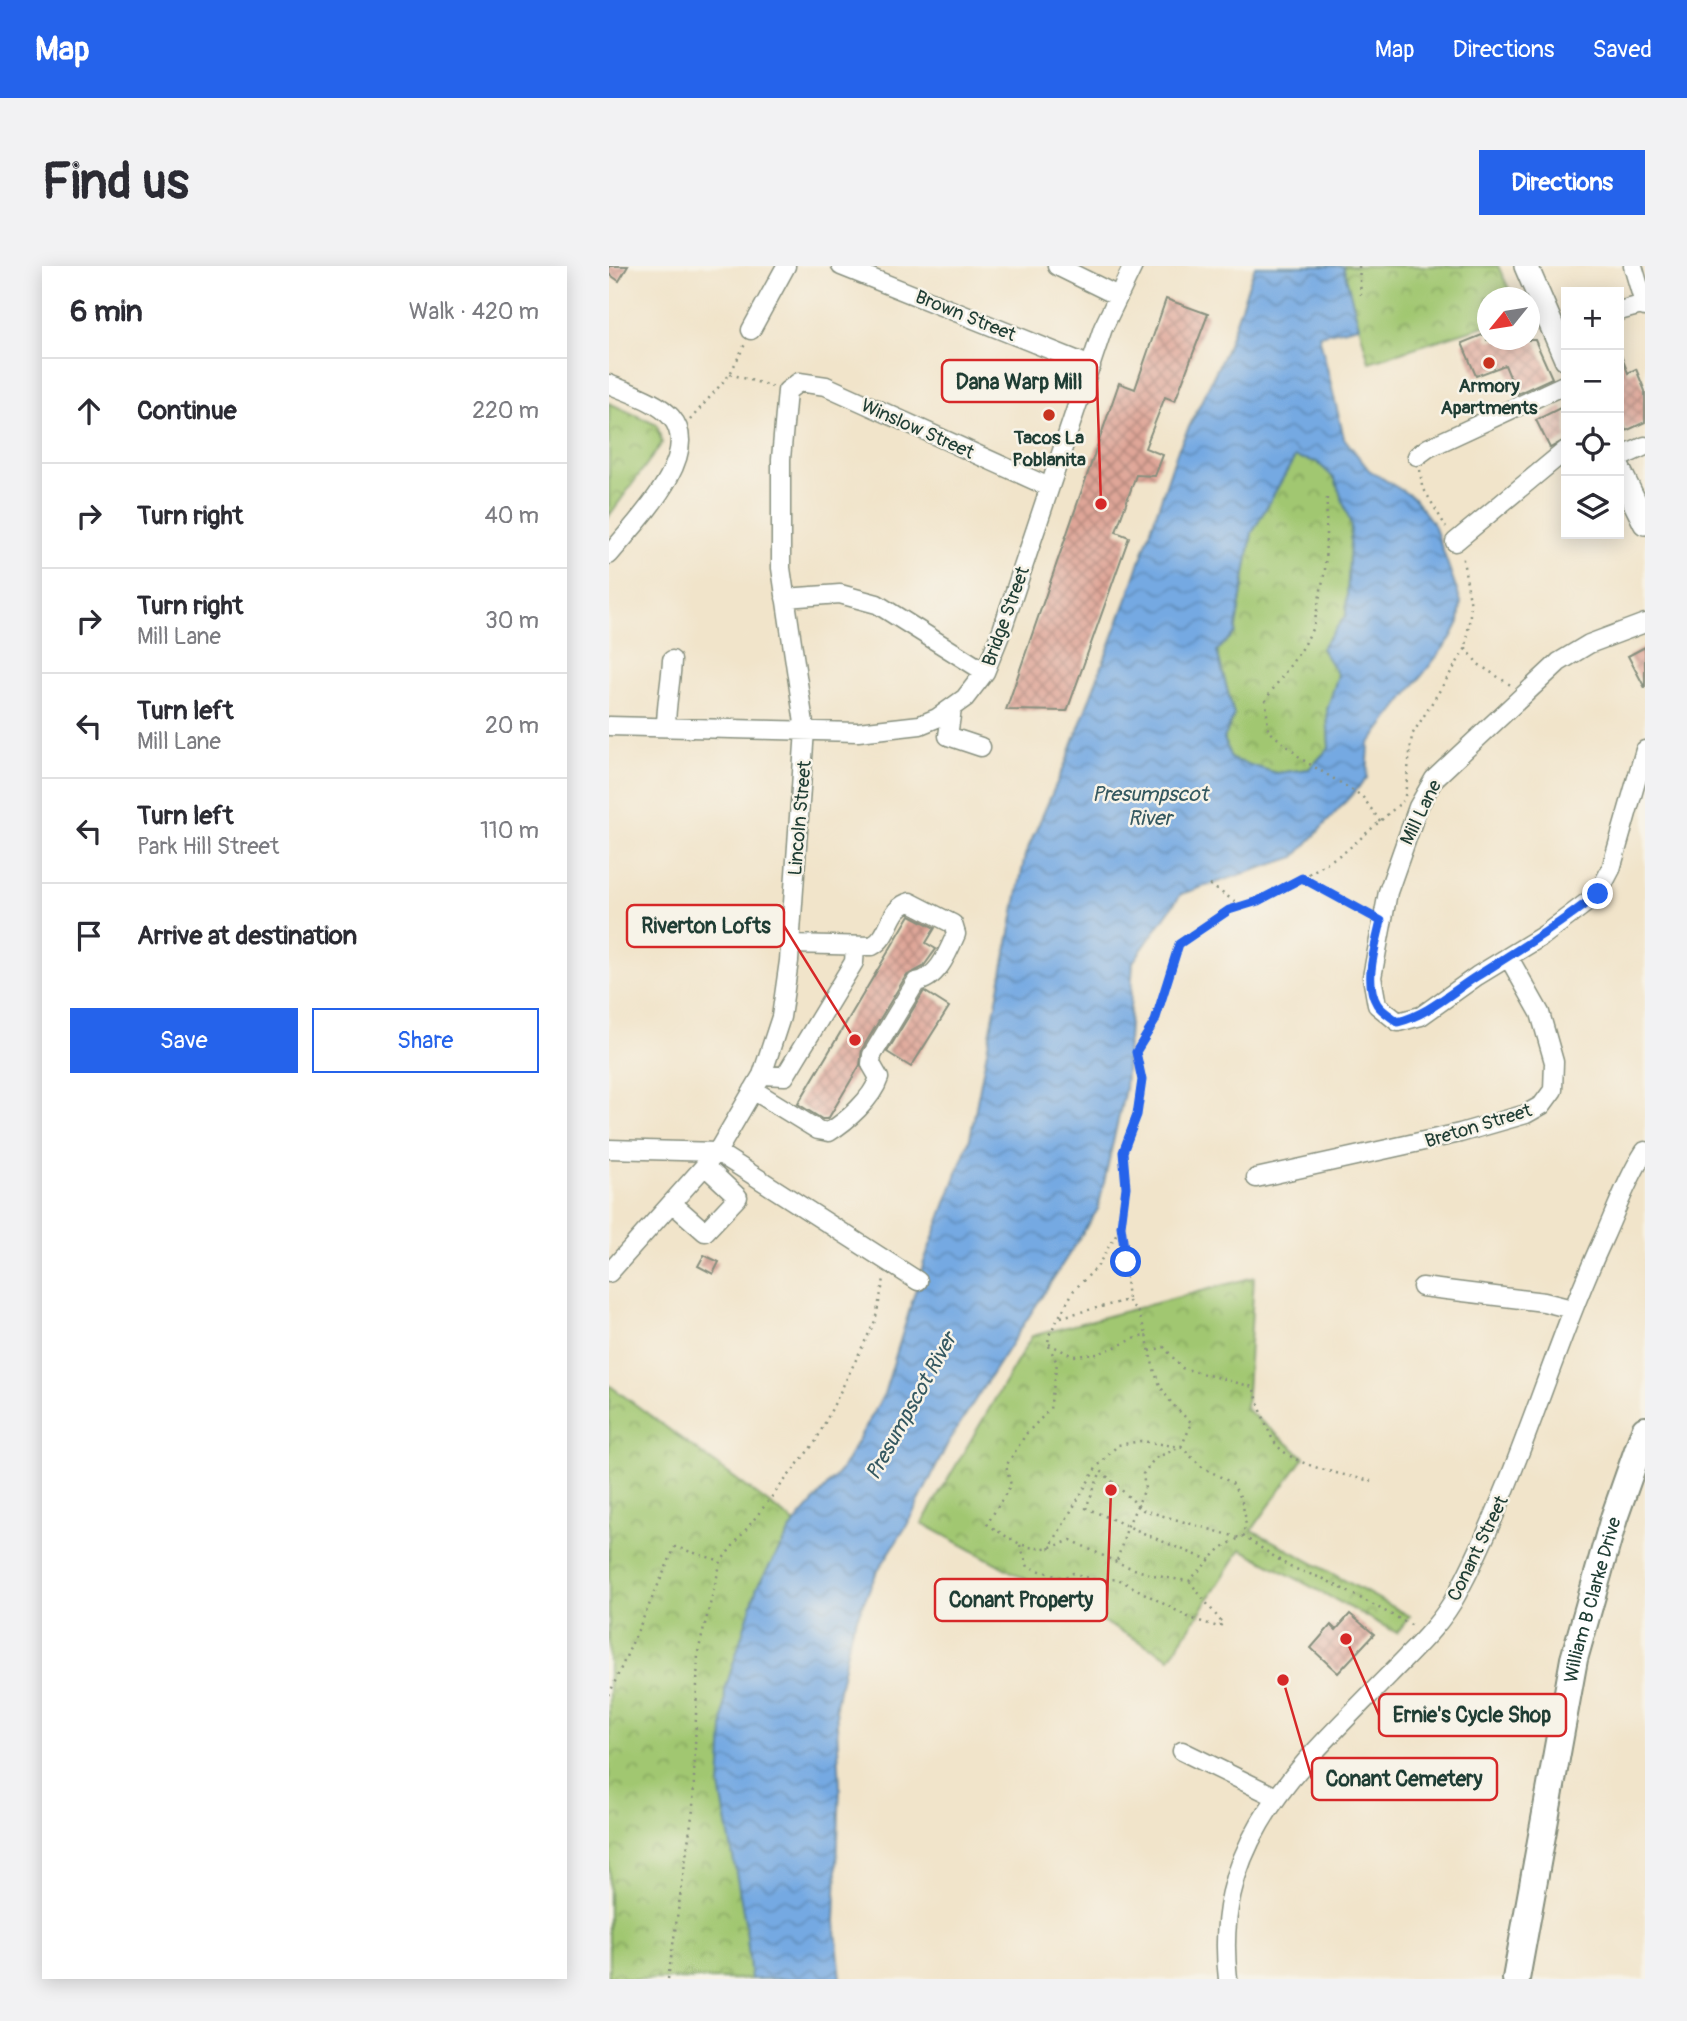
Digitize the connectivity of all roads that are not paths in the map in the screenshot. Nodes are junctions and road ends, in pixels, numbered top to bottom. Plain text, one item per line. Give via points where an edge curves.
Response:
1 (786, 266) edge
2 (841, 266) edge
3 (1057, 266) edge
4 (1133, 266) edge
5 (1527, 266) edge
6 (1633, 266) edge
7 (1080, 272) edge
8 (1116, 295) junction
9 (1645, 305) edge
10 (1624, 310) edge
11 (1559, 327) edge
12 (751, 330) road end
13 (1564, 350) edge
14 (1091, 366) junction
15 (609, 384) edge
16 (1561, 386) edge
17 (787, 391) joint
18 (1645, 446) edge
19 (1561, 454) edge
20 (1417, 456) road end
21 (1624, 456) edge
22 (1624, 476) edge
23 (1049, 487) junction
24 (1640, 498) edge
25 (1645, 523) edge
26 (1455, 542) road end
27 (609, 555) edge
28 (785, 598) junction
29 (1645, 622) edge
30 (672, 660) dead end
31 (985, 672) junction
32 (952, 709) junction
33 (609, 726) edge
34 (666, 727) junction
35 (805, 730) junction
36 (981, 747) dead end
37 (1645, 750) edge
38 (790, 944) junction
39 (855, 948) junction
40 (1509, 958) junction
41 (758, 1082) junction
42 (609, 1149) edge
43 (1645, 1151) edge
44 (711, 1159) junction
45 (1256, 1178) dead end
46 (672, 1203) junction
47 (609, 1273) edge
48 (918, 1281) dead end
49 (1422, 1287) dead end
50 (1572, 1310) junction
51 (1645, 1430) edge
52 (1182, 1751) dead end
53 (1275, 1796) junction
54 (1228, 1979) edge
55 (1516, 1979) edge

1 - 12 street
2 - 14 street, Brown Street
3 - 7 street
4 - 8 street, Bridge Street
5 - 11 main road
6 - 9 street
7 - 8 street
8 - 14 street, Bridge Street
9 - 10 street
11 - 13 main road
14 - 23 street, Bridge Street
15 - 27 street via 660,408 680,433 680,452 667,479
16 - 20 street
17 - 23 street, Winslow Street via 799,382 826,386
17 - 28 street, Lincoln Street via 781,459
18 - 21 street
19 - 26 street
22 - 24 main road
23 - 31 street, Bridge Street
24 - 25 main road
28 - 31 street via 840,594 877,604
28 - 35 street, Lincoln Street
29 - 40 street, Mill Lane via 1559,662 1434,779 1418,807 1381,921 1371,977 1377,1005 1398,1022 1421,1016
30 - 34 street
31 - 32 street, Bridge Street
32 - 35 street, Bridge Street via 920,724 887,731
32 - 36 street via 949,736
33 - 34 street, Bridge Street
34 - 35 street, Bridge Street
35 - 38 street, Lincoln Street
37 - 40 street via 1611,869 1598,894
38 - 39 street
38 - 41 street, Lincoln Street via 778,1034
39 - 41 street via 855,962 786,1076
39 - 41 street via 878,943 898,907 910,902 953,924 956,934 945,960 916,982 872,1055 879,1079 875,1088 841,1125 829,1132 818,1130
40 - 45 street, Breton Street via 1539,1013 1554,1062 1553,1090 1542,1105 1460,1133
41 - 44 street, Lincoln Street
42 - 44 street
43 - 50 street, Conant Street
44 - 46 street, Lincoln Street
44 - 46 street via 738,1197 705,1232
44 - 48 street
46 - 47 street, Lincoln Street
49 - 50 street via 1518,1298
50 - 53 street, Conant Street via 1504,1496 1456,1597 1429,1634
51 - 55 highway, William B Clarke Drive via 1614,1518 1574,1659
52 - 53 street
53 - 54 street, Conant Street via 1254,1828 1233,1884

